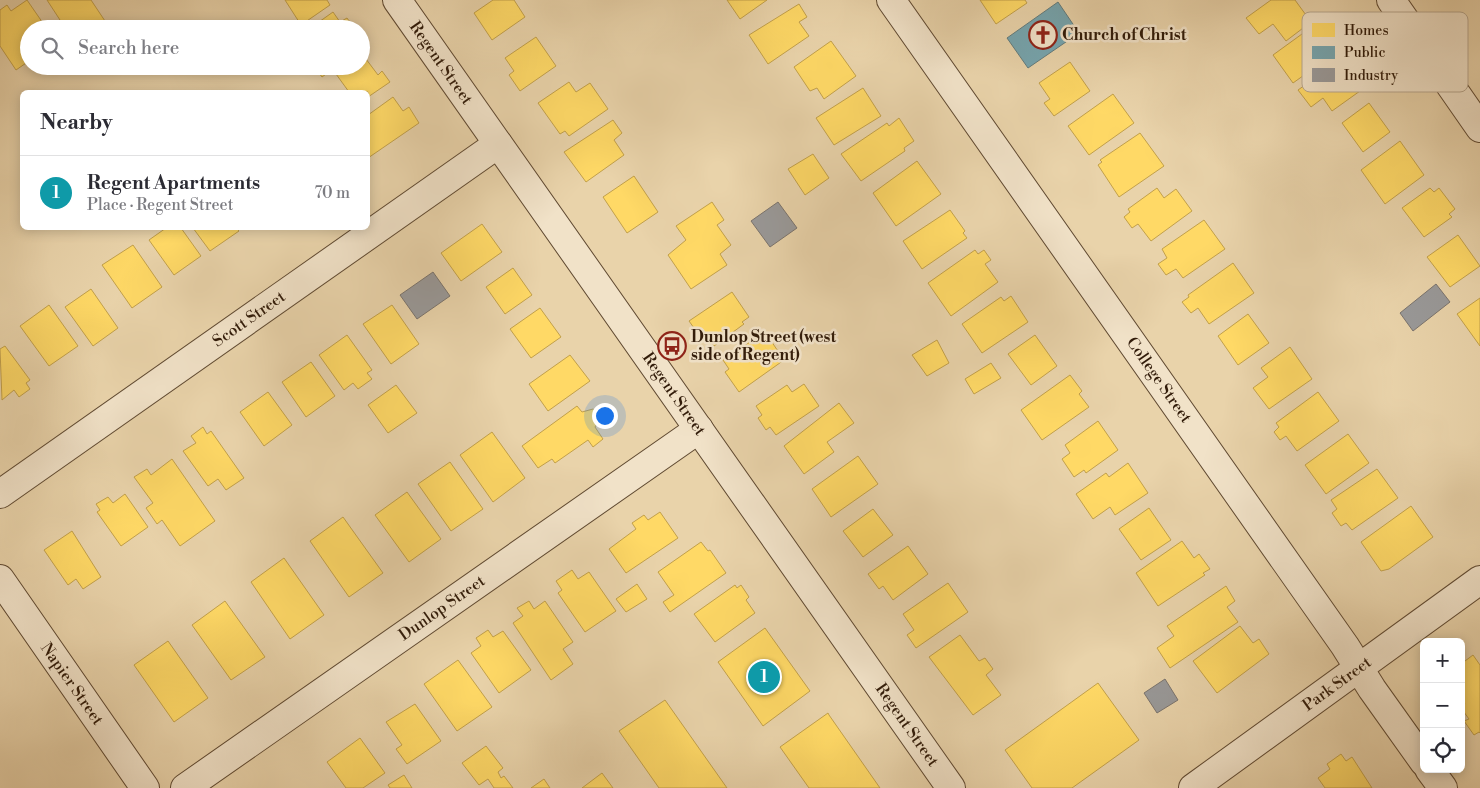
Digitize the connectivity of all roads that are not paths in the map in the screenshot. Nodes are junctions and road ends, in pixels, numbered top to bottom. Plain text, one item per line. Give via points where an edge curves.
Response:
1 (397, 0) edge
2 (892, 0) edge
3 (1391, 0) edge
4 (1399, 12) edge
5 (1455, 92) edge
6 (1480, 128) edge
7 (498, 144) junction
8 (699, 429) junction
9 (0, 494) edge
10 (0, 579) edge
11 (1480, 580) edge
12 (1358, 668) junction
13 (1420, 756) edge
14 (1432, 773) edge
15 (145, 788) edge
16 (186, 788) edge
17 (951, 788) edge
18 (1193, 788) edge
19 (1442, 788) edge

1 - 7 street, Regent Street
2 - 12 street, College Street via 1346,646
3 - 4 street
5 - 6 street
7 - 8 street, Regent Street
7 - 9 street, Scott Street
8 - 16 street, Dunlop Street
8 - 17 street, Regent Street
10 - 15 street, Napier Street
11 - 12 street, Park Street
12 - 13 street, College Street
12 - 18 street, Park Street
14 - 19 street

